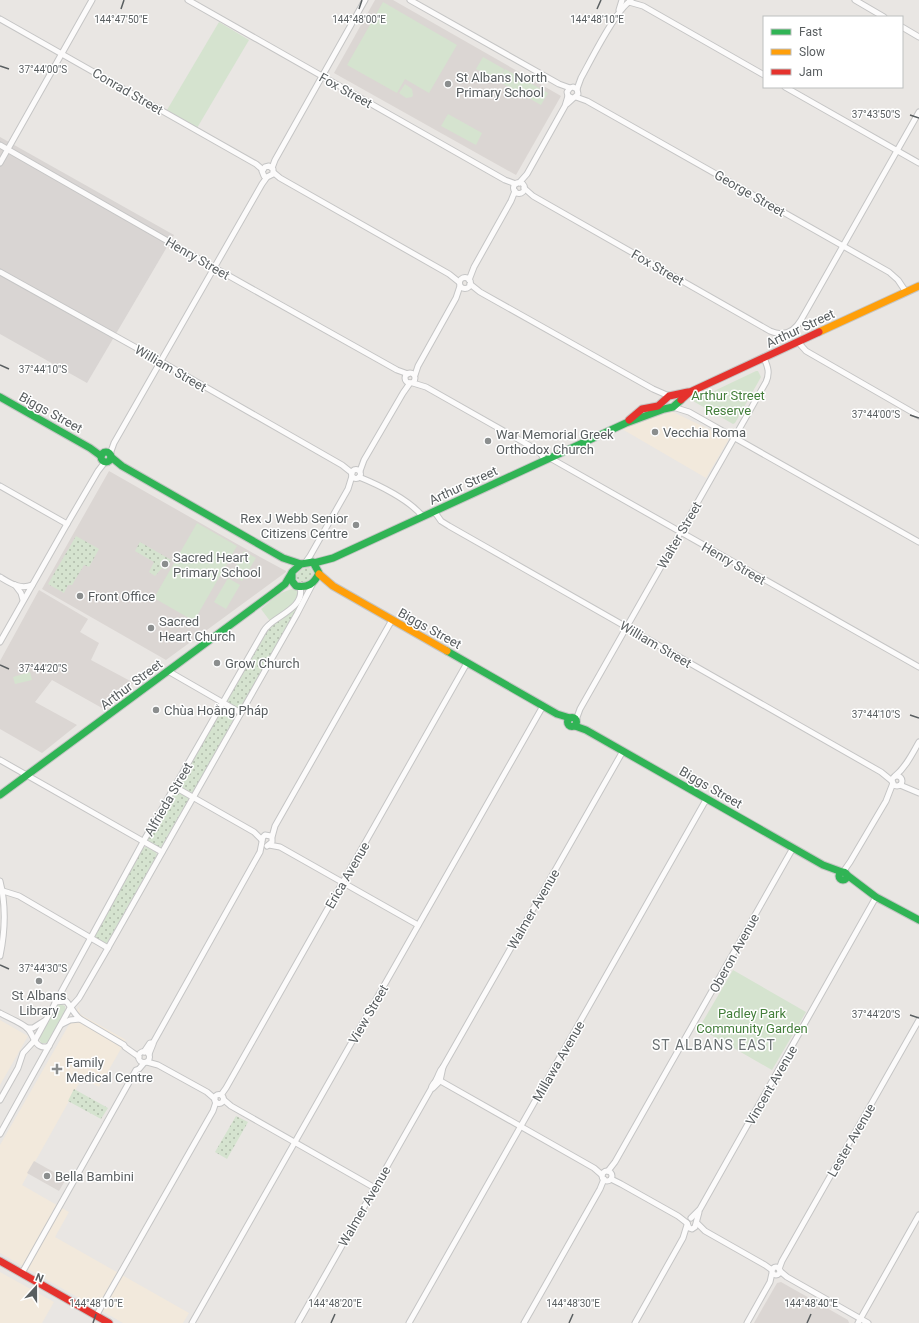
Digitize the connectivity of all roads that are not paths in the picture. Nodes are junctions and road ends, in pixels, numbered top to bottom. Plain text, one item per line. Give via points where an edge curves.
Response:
1 (92, 0) edge
2 (188, 0) edge
3 (365, 0) edge
4 (410, 0) edge
5 (636, 0) edge
6 (854, 0) edge
7 (627, 1) edge
8 (643, 6) junction
9 (882, 16) edge
10 (0, 19) edge
11 (903, 28) edge
12 (919, 37) edge
13 (62, 54) junction
14 (763, 74) edge
15 (322, 77) junction
16 (787, 88) edge
17 (573, 92) junction
18 (919, 112) edge
19 (0, 145) edge
20 (8, 149) junction
21 (897, 151) junction
22 (0, 163) edge
23 (919, 163) edge
24 (268, 172) junction
25 (519, 188) junction
26 (843, 246) junction
27 (214, 267) junction
28 (0, 272) edge
29 (465, 283) junction
30 (919, 286) edge
31 (906, 292) junction
32 (798, 342) junction
33 (764, 358) junction
34 (160, 361) junction
35 (411, 378) junction
36 (690, 392) junction
37 (0, 397) edge
38 (667, 399) junction
39 (679, 402) junction
40 (672, 407) junction
41 (689, 412) junction
42 (919, 416) edge
43 (626, 422) junction
44 (734, 438) junction
45 (106, 457) junction
46 (547, 459) junction
47 (357, 473) junction
48 (0, 486) edge
49 (434, 511) junction
50 (423, 517) junction
51 (67, 524) junction
52 (680, 532) junction
53 (919, 542) edge
54 (314, 549) junction
55 (283, 558) junction
56 (333, 558) junction
57 (303, 563) junction
58 (314, 563) junction
59 (292, 573) junction
60 (319, 573) junction
61 (0, 577) edge
62 (14, 584) junction
63 (313, 584) junction
64 (32, 585) junction
65 (298, 586) junction
66 (333, 586) junction
67 (276, 591) junction
68 (23, 600) junction
69 (392, 620) junction
70 (626, 627) junction
71 (0, 642) edge
72 (467, 663) junction
73 (919, 667) edge
74 (168, 671) junction
75 (223, 702) junction
76 (543, 706) junction
77 (241, 713) junction
78 (573, 721) junction
79 (919, 742) edge
80 (623, 751) junction
81 (0, 760) edge
82 (909, 760) junction
83 (27, 776) junction
84 (893, 779) junction
85 (901, 783) junction
86 (175, 787) junction
87 (919, 793) edge
88 (0, 795) edge
89 (193, 798) junction
90 (707, 798) junction
91 (886, 801) junction
92 (275, 826) junction
93 (264, 838) junction
94 (272, 838) junction
95 (143, 842) junction
96 (268, 845) junction
97 (280, 848) junction
98 (793, 848) junction
99 (162, 852) junction
100 (260, 852) junction
101 (844, 875) junction
102 (0, 881) edge
103 (342, 882) junction
104 (3, 891) junction
105 (876, 897) junction
106 (919, 920) edge
107 (418, 925) junction
108 (90, 938) junction
109 (108, 948) junction
110 (0, 956) edge
111 (55, 1002) junction
112 (70, 1008) junction
113 (0, 1013) edge
114 (80, 1019) junction
115 (919, 1020) edge
116 (44, 1021) junction
117 (61, 1025) junction
118 (27, 1028) junction
119 (34, 1040) junction
120 (49, 1046) junction
121 (144, 1057) junction
122 (439, 1080) junction
123 (220, 1099) junction
124 (0, 1100) edge
125 (521, 1127) junction
126 (0, 1134) edge
127 (295, 1142) junction
128 (607, 1176) junction
129 (375, 1188) junction
130 (919, 1215) edge
131 (691, 1222) junction
132 (693, 1228) junction
133 (705, 1231) junction
134 (683, 1238) junction
135 (0, 1261) edge
136 (776, 1271) junction
137 (22, 1273) junction
138 (96, 1316) junction
139 (859, 1321) edge
140 (109, 1323) edge
141 (192, 1323) edge
142 (298, 1323) edge
143 (409, 1323) edge
144 (524, 1323) edge
145 (635, 1323) edge
146 (747, 1323) edge
147 (868, 1323) edge

1 - 13 street
2 - 15 street, Fox Street
3 - 15 street
4 - 17 street, George Street
5 - 8 street
6 - 9 street
7 - 8 street
7 - 17 street
8 - 14 street
10 - 13 street, Conrad Street
11 - 12 street
13 - 20 street
13 - 24 street, Conrad Street
15 - 24 street
15 - 25 street, Fox Street
16 - 21 street
17 - 25 street
17 - 26 street, George Street
18 - 21 street
19 - 20 street, Henry Street
20 - 22 street
20 - 27 street, Henry Street
21 - 23 street
21 - 26 street
24 - 27 street
24 - 29 street, Conrad Street
25 - 26 street, Fox Street via 777,333 791,331 799,323
25 - 29 street
26 - 31 street, George Street via 894,276
27 - 34 street
27 - 35 street, Henry Street
28 - 34 street, William Street
29 - 35 street
29 - 38 street, Conrad Street
30 - 31 street, Arthur Street
31 - 32 street, Arthur Street
32 - 33 street, Arthur Street
32 - 42 street via 806,351
33 - 36 street, Arthur Street
33 - 44 street, Walter Street via 768,368 767,378
34 - 45 street
34 - 47 street, William Street
35 - 46 street, Henry Street via 536,450
35 - 47 street
36 - 38 street, Arthur Street
36 - 39 street, Arthur Street
37 - 45 street, Biggs Street
38 - 39 street via 675,397
38 - 40 street
38 - 43 street, Arthur Street via 656,407 642,409
39 - 40 street, Arthur Street
39 - 41 street
40 - 41 street
40 - 43 street, Arthur Street
41 - 44 street
43 - 46 street, Arthur Street
44 - 52 street, Walter Street
44 - 53 street
45 - 51 street
45 - 55 street, Biggs Street
46 - 49 street, Arthur Street
46 - 52 street, Henry Street
47 - 50 street, William Street via 410,504
47 - 54 street
48 - 51 street
49 - 50 street, Arthur Street
49 - 70 street, William Street via 449,526
50 - 56 street, Arthur Street
51 - 64 street
52 - 70 street, Walter Street
52 - 73 street, Henry Street
54 - 57 street
54 - 58 street
55 - 57 street, Biggs Street
55 - 59 street, Biggs Street
56 - 58 street, Arthur Street
56 - 60 street, Arthur Street
57 - 58 street
57 - 59 street
58 - 60 street
59 - 65 street via 292,581
59 - 67 street, Arthur Street via 285,584
60 - 63 street
60 - 66 street, Biggs Street
61 - 62 street
62 - 64 street via 23,587
62 - 68 street via 22,593
63 - 65 street via 306,587
63 - 66 street, Biggs Street
63 - 77 street, Alfrieda Street
64 - 68 street
65 - 67 street, Arthur Street
65 - 75 street, Alfrieda Street via 301,593 296,603 287,613 266,627
66 - 69 street, Biggs Street
67 - 74 street, Arthur Street
68 - 71 street
69 - 72 street, Biggs Street
69 - 92 street
70 - 78 street, Walter Street
70 - 84 street, William Street
72 - 76 street, Biggs Street
72 - 103 street, Erica Avenue
74 - 75 street
74 - 83 street, Arthur Street
75 - 77 street
75 - 86 street, Alfrieda Street
76 - 78 street, Biggs Street
76 - 107 street, View Street
77 - 89 street, Alfrieda Street
78 - 80 street, Biggs Street
79 - 82 street
80 - 90 street, Biggs Street
80 - 122 street, Walmer Avenue via 439,1072
81 - 83 street
82 - 84 street
82 - 85 street
83 - 88 street, Arthur Street
83 - 95 street
84 - 85 street via 895,785
84 - 85 street via 900,776
84 - 91 street
85 - 87 street
85 - 91 street
86 - 89 street
86 - 95 street, Alfrieda Street
89 - 93 street
89 - 99 street, Alfrieda Street
90 - 98 street, Biggs Street
90 - 125 street, Millawa Avenue
91 - 101 street
92 - 93 street
92 - 94 street
93 - 94 street via 269,835
93 - 96 street via 264,844
93 - 100 street
94 - 96 street
94 - 97 street
95 - 99 street
95 - 108 street, Alfrieda Street
96 - 97 street
96 - 100 street
97 - 103 street
98 - 101 street, Biggs Street
98 - 128 street, Oberon Avenue
99 - 109 street, Alfrieda Street
100 - 121 street
101 - 105 street, Biggs Street
102 - 104 street
103 - 107 street
103 - 123 street, Erica Avenue
104 - 108 street via 19,896
104 - 110 street via 4,923
105 - 106 street, Biggs Street
105 - 131 street, Vincent Avenue
107 - 127 street, View Street
108 - 109 street
108 - 111 street, Alfrieda Street
109 - 112 street, Alfrieda Street via 79,998
111 - 112 street via 66,1001
111 - 116 street, Alfrieda Street
112 - 114 street
112 - 117 street, Alfrieda Street
113 - 118 street
114 - 117 street via 70,1020
114 - 121 street
115 - 136 street, Lester Avenue
116 - 118 street via 33,1028
116 - 119 street, Alfrieda Street
117 - 120 street, Alfrieda Street
118 - 119 street
119 - 120 street via 40,1047
119 - 124 street, Alfrieda Street via 23,1053 18,1068
120 - 126 street, Alfrieda Street
121 - 123 street
121 - 137 street
122 - 125 street
122 - 129 street, Walmer Avenue via 433,1083
123 - 127 street
123 - 138 street, Erica Avenue
125 - 128 street
125 - 143 street, Millawa Avenue
127 - 129 street
127 - 141 street, View Street
128 - 131 street
128 - 144 street, Oberon Avenue
129 - 142 street, Walmer Avenue
130 - 139 street
131 - 132 street, Vincent Avenue via 696,1226
131 - 133 street
131 - 134 street, Vincent Avenue
132 - 133 street
132 - 134 street, Vincent Avenue
133 - 136 street
134 - 145 street, Vincent Avenue
135 - 137 street
136 - 139 street
136 - 146 street, Lester Avenue
137 - 138 street
138 - 140 street
139 - 147 street

